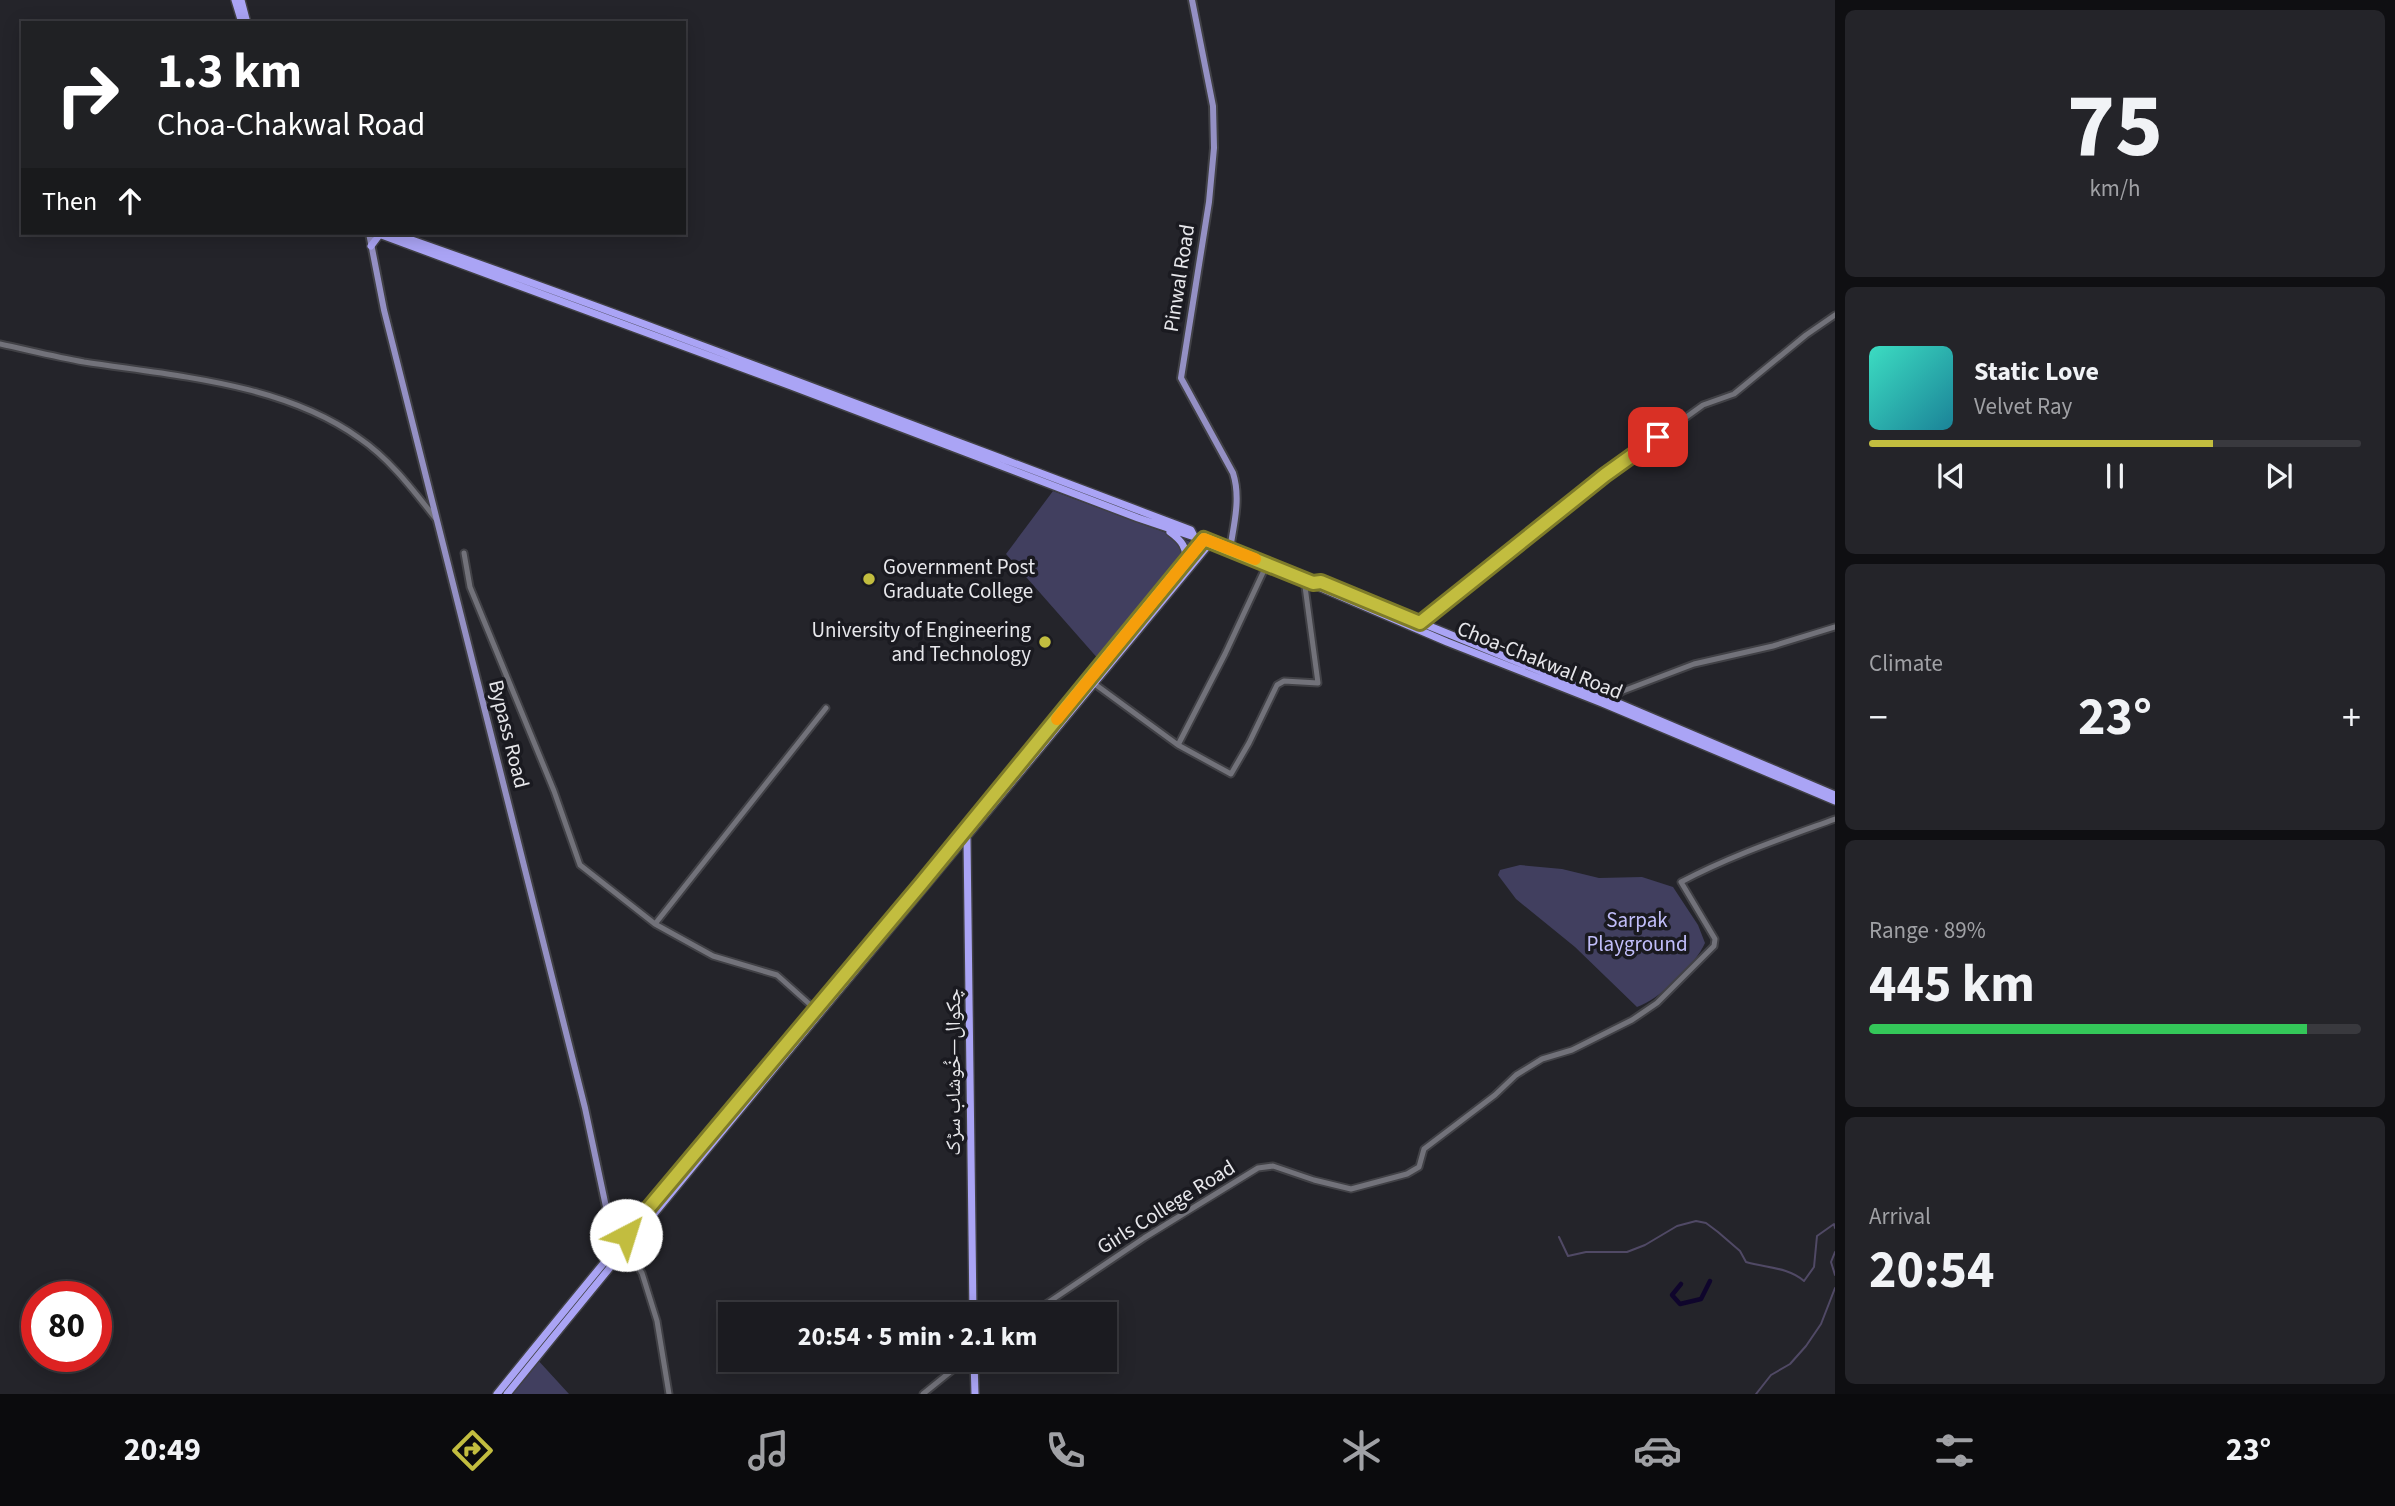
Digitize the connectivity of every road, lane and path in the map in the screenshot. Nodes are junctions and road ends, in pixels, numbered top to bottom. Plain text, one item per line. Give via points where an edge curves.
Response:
1 (235, 0) edge
2 (241, 0) edge
3 (1192, 0) edge
4 (241, 21) edge
5 (246, 21) edge
6 (369, 235) edge
7 (377, 235) edge
8 (383, 235) edge
9 (398, 235) edge
10 (371, 246) junction
11 (1835, 315) edge
12 (0, 344) edge
13 (438, 522) junction
14 (1159, 526) junction
15 (1194, 536) junction
16 (1208, 540) junction
17 (1230, 549) junction
18 (464, 553) dead end
19 (1185, 563) junction
20 (1267, 564) junction
21 (1304, 579) junction
22 (1313, 583) junction
23 (1420, 623) junction
24 (1835, 627) edge
25 (1092, 682) junction
26 (1605, 701) junction
27 (826, 708) dead end
28 (1178, 746) junction
29 (1835, 795) edge
30 (1835, 801) edge
31 (1835, 819) edge
32 (966, 829) junction
33 (967, 838) junction
34 (923, 886) junction
35 (655, 924) junction
36 (815, 1009) junction
37 (629, 1237) junction
38 (620, 1248) junction
39 (973, 1302) edge
40 (1049, 1302) edge
41 (950, 1372) edge
42 (974, 1372) edge
43 (497, 1394) edge
44 (507, 1394) edge
45 (669, 1394) edge
46 (923, 1394) edge
47 (975, 1394) edge

1 - 4 highway
2 - 5 highway
3 - 17 main road, Pinwal Road via 1213,106 1214,148 1181,378 1233,473 1236,509
6 - 10 main road, Bypass Road
7 - 10 highway
8 - 14 highway
9 - 15 highway via 921,426 1191,530
10 - 13 main road, Bypass Road
11 - 23 street via 1734,394 1703,405 1621,464
12 - 13 street via 224,384 292,404 358,436 379,453
13 - 38 main road, Bypass Road via 585,1108 609,1221
14 - 15 highway
14 - 19 highway via 1183,543
15 - 16 highway, Choa-Chakwal Road
16 - 17 highway, Choa-Chakwal Road
16 - 19 highway
16 - 25 highway
17 - 20 highway, Choa-Chakwal Road
18 - 35 street via 470,587 580,865
19 - 25 highway
20 - 21 highway, Choa-Chakwal Road
20 - 28 street
21 - 22 highway, Choa-Chakwal Road
21 - 28 street via 1318,682 1284,681 1278,685 1231,774
22 - 23 highway via 1321,582
22 - 26 highway, Choa-Chakwal Road via 1447,642
23 - 26 highway
24 - 26 street via 1676,670
25 - 28 street
25 - 32 highway
25 - 33 highway
26 - 29 highway
26 - 30 highway, Choa-Chakwal Road
27 - 35 street
31 - 40 street, Girls College Road via 1681,882 1714,939 1714,946 1693,969 1632,1020 1516,1075 1424,1149 1419,1167 1351,1189 1273,1166 1258,1168
32 - 33 highway, چکوال—خُوشاب سڑک
32 - 34 highway
33 - 34 highway
33 - 39 highway, چکوال—خُوشاب سڑک
34 - 36 highway
34 - 37 highway
35 - 36 street via 713,956 777,975
36 - 37 highway
37 - 38 highway
38 - 43 highway
38 - 44 highway
38 - 45 street via 642,1273 654,1309
41 - 46 street
42 - 47 highway

